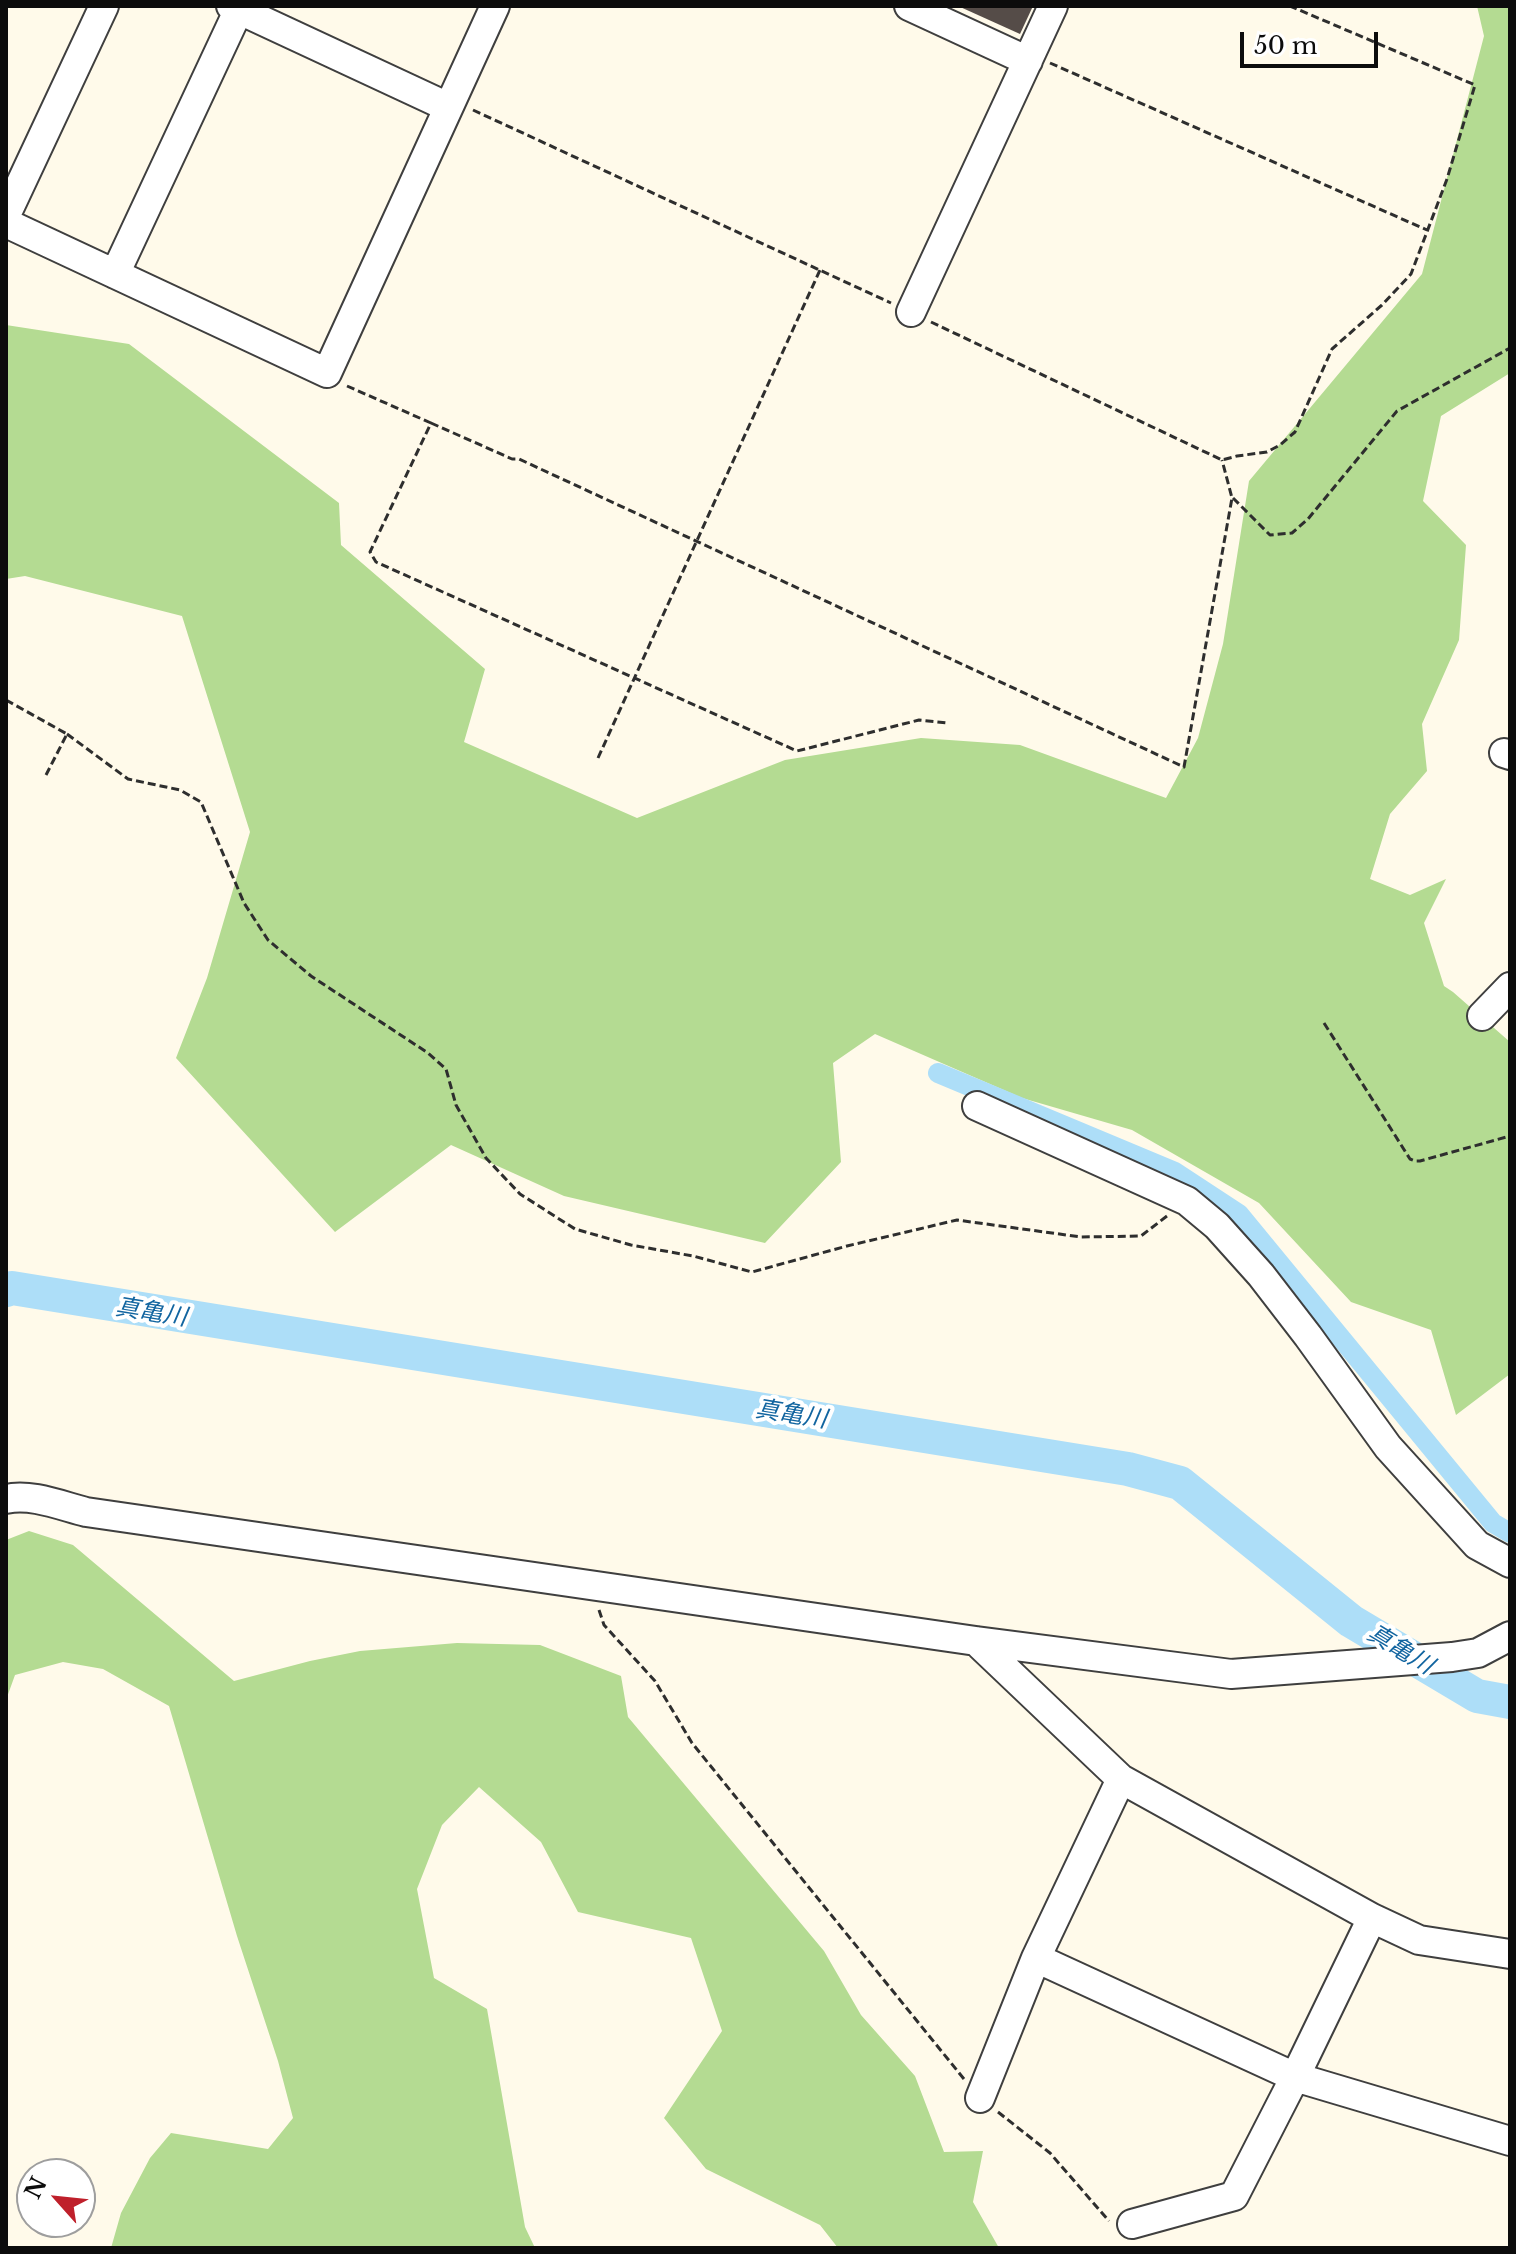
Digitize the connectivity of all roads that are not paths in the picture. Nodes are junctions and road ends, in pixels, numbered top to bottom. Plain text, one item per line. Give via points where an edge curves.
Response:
1 (104, 6) edge
2 (495, 6) edge
3 (909, 6) edge
4 (1053, 6) edge
5 (235, 8) edge
6 (1029, 58) junction
7 (450, 104) junction
8 (6, 215) edge
9 (6, 223) edge
10 (115, 274) junction
11 (911, 312) road end
12 (1510, 987) edge
13 (1482, 1016) dead end
14 (977, 1106) dead end
15 (6, 1499) edge
16 (1510, 1563) edge
17 (1510, 1636) edge
18 (976, 1641) junction
19 (1121, 1779) junction
20 (1372, 1918) junction
21 (1510, 1954) edge
22 (1036, 1958) junction
23 (1295, 2077) junction
24 (980, 2098) road end
25 (1510, 2141) edge
26 (1132, 2224) road end

1 - 8 street
2 - 7 street
3 - 6 street
4 - 6 street
5 - 7 street
5 - 10 street
6 - 11 street
7 - 10 street via 327,373
9 - 10 street
12 - 13 street
14 - 16 street via 1187,1201 1217,1226 1261,1275 1388,1447 1477,1545
15 - 18 street
17 - 18 street via 1478,1653 1452,1657 1231,1674
18 - 19 street
19 - 20 street
19 - 22 street
20 - 21 street via 1419,1940
20 - 23 street
22 - 23 street
22 - 24 street
23 - 25 street
23 - 26 street via 1234,2196

